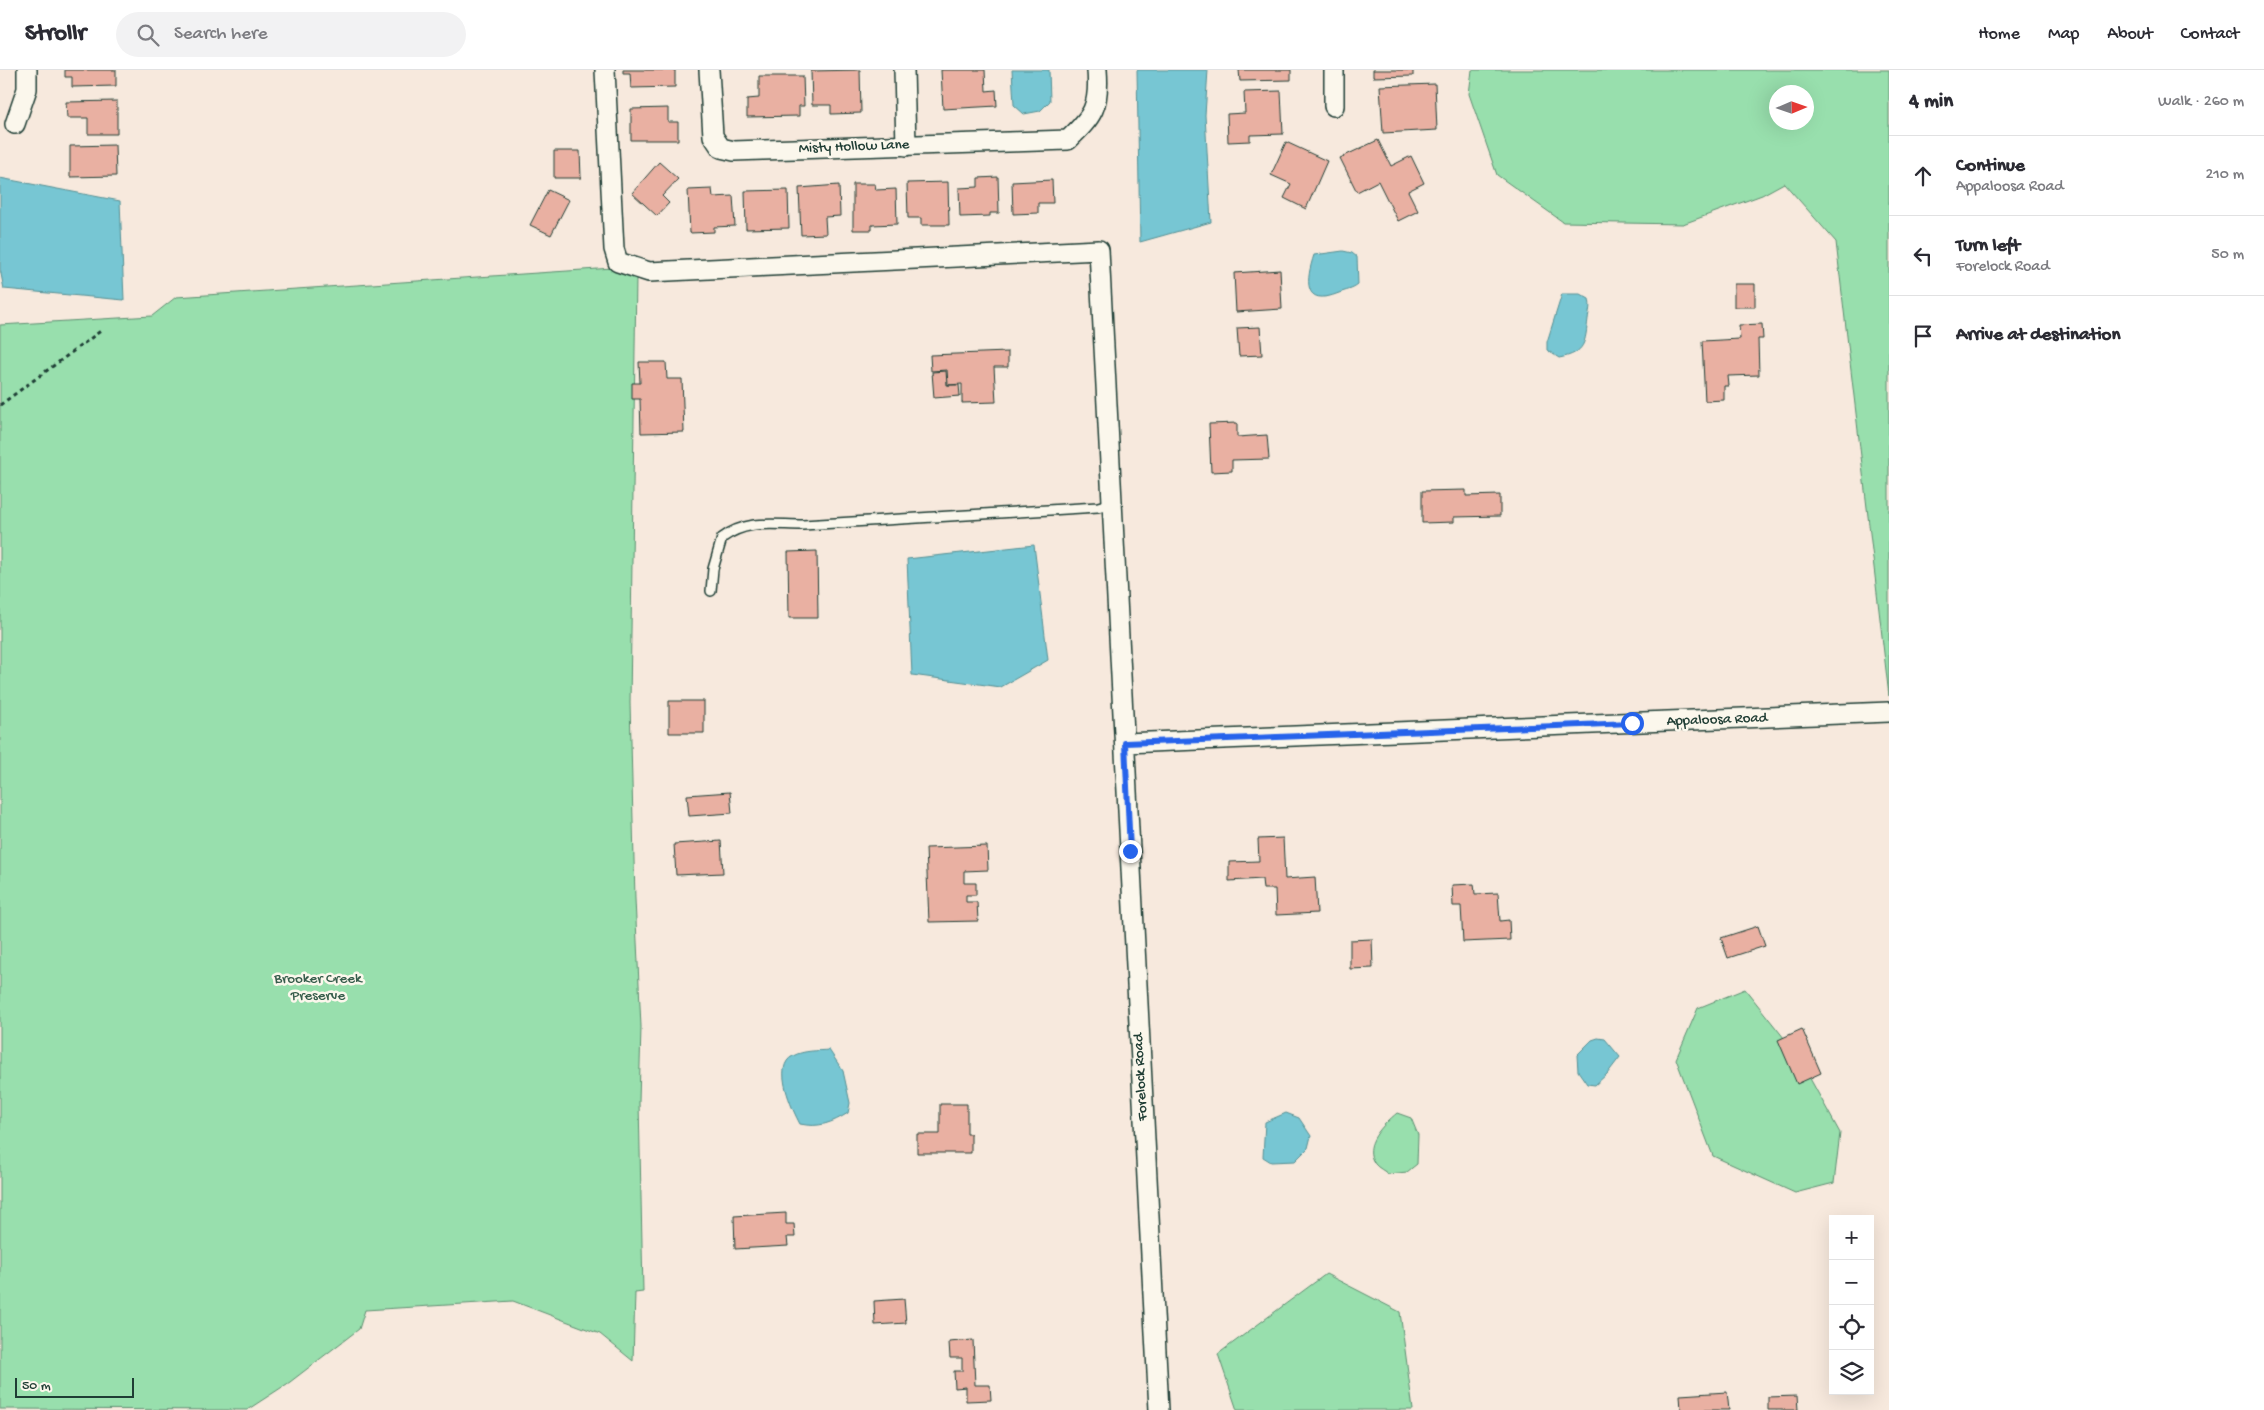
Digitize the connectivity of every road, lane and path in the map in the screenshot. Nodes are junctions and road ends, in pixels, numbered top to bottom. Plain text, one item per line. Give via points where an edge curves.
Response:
1 (27, 70) edge
2 (605, 70) edge
3 (708, 70) edge
4 (904, 70) edge
5 (1097, 70) edge
6 (1334, 70) edge
7 (1334, 106) dead end
8 (15, 124) dead end
9 (906, 146) junction
10 (102, 330) dead end
11 (0, 405) edge
12 (1112, 503) junction
13 (711, 591) dead end
14 (1889, 712) edge
15 (1125, 743) junction
16 (1158, 1410) edge

1 - 8 street via 27,90
2 - 12 street, Forelock Road via 614,249 618,262 628,266 649,272 1099,250
3 - 9 street, Misty Hollow Lane via 713,136 721,148 734,152
4 - 9 street
5 - 9 street, Misty Hollow Lane via 1099,92 1089,120 1068,140
6 - 7 street
10 - 11 path
12 - 13 lane via 1098,507 740,526 722,538 713,569
12 - 15 street, Forelock Road
14 - 15 street, Appaloosa Road
15 - 16 street, Forelock Road

